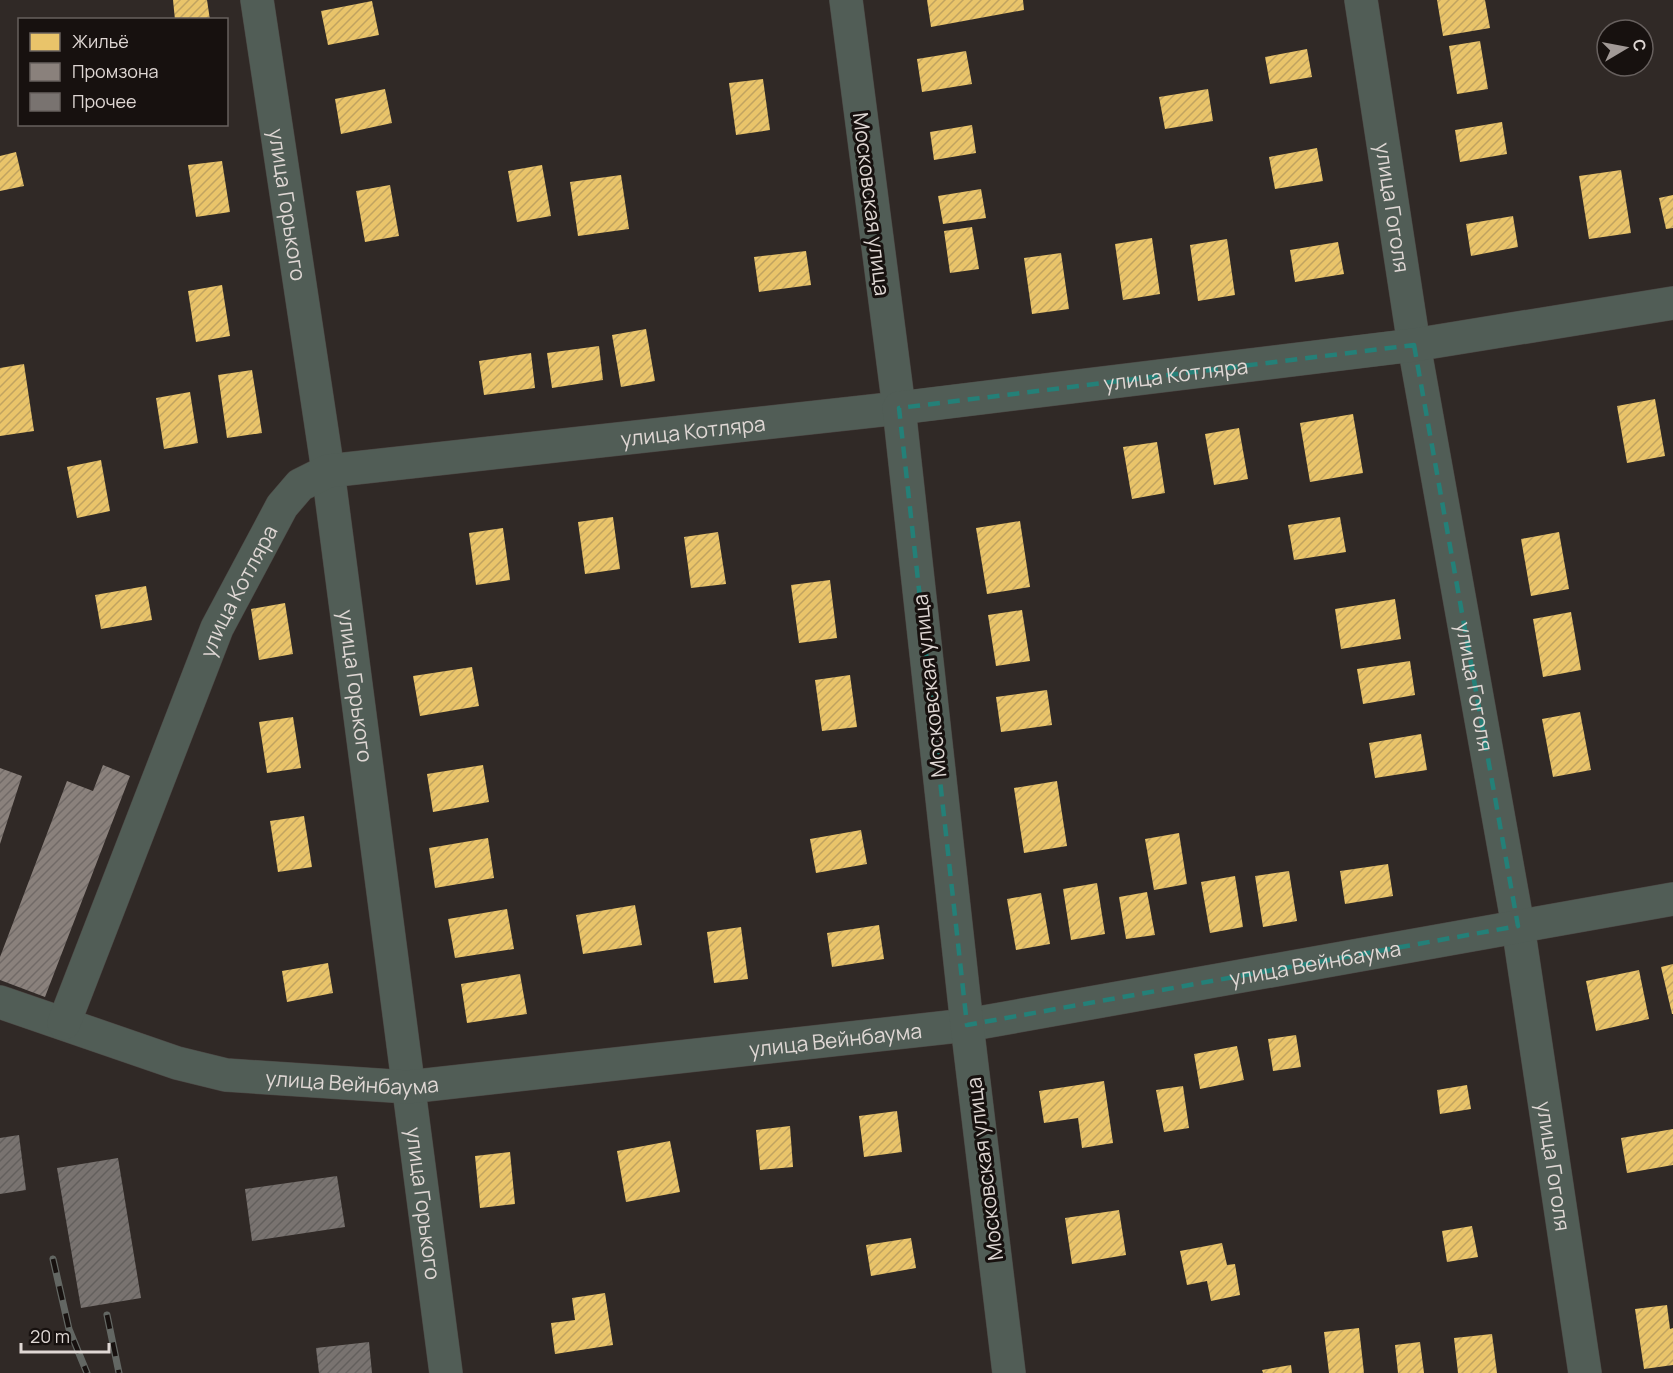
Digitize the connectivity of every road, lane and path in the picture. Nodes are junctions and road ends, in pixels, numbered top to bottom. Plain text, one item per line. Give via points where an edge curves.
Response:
1 (258, 0) edge
2 (846, 0) edge
3 (1361, 0) edge
4 (1673, 303) edge
5 (1414, 345) junction
6 (899, 408) junction
7 (328, 471) junction
8 (1673, 899) edge
9 (1518, 927) junction
10 (0, 1002) edge
11 (64, 1023) junction
12 (967, 1025) junction
13 (408, 1087) junction
14 (446, 1373) edge
15 (1009, 1373) edge
16 (1585, 1373) edge

1 - 7 street, улица Горького
2 - 6 street, Московская улица
3 - 5 street, улица Гоголя
4 - 5 street, улица Котляра
5 - 6 street, улица Котляра
5 - 9 street, улица Гоголя
6 - 7 street, улица Котляра
6 - 12 street, Московская улица
7 - 11 street, улица Котляра via 300,485 282,506 218,628
7 - 13 street, улица Горького
8 - 9 street, улица Вейнбаума
9 - 12 street, улица Вейнбаума
9 - 16 street, улица Гоголя
10 - 11 street, улица Вейнбаума
11 - 13 street, улица Вейнбаума via 177,1063 226,1075
12 - 13 street, улица Вейнбаума
12 - 15 street, Московская улица
13 - 14 street, улица Горького

